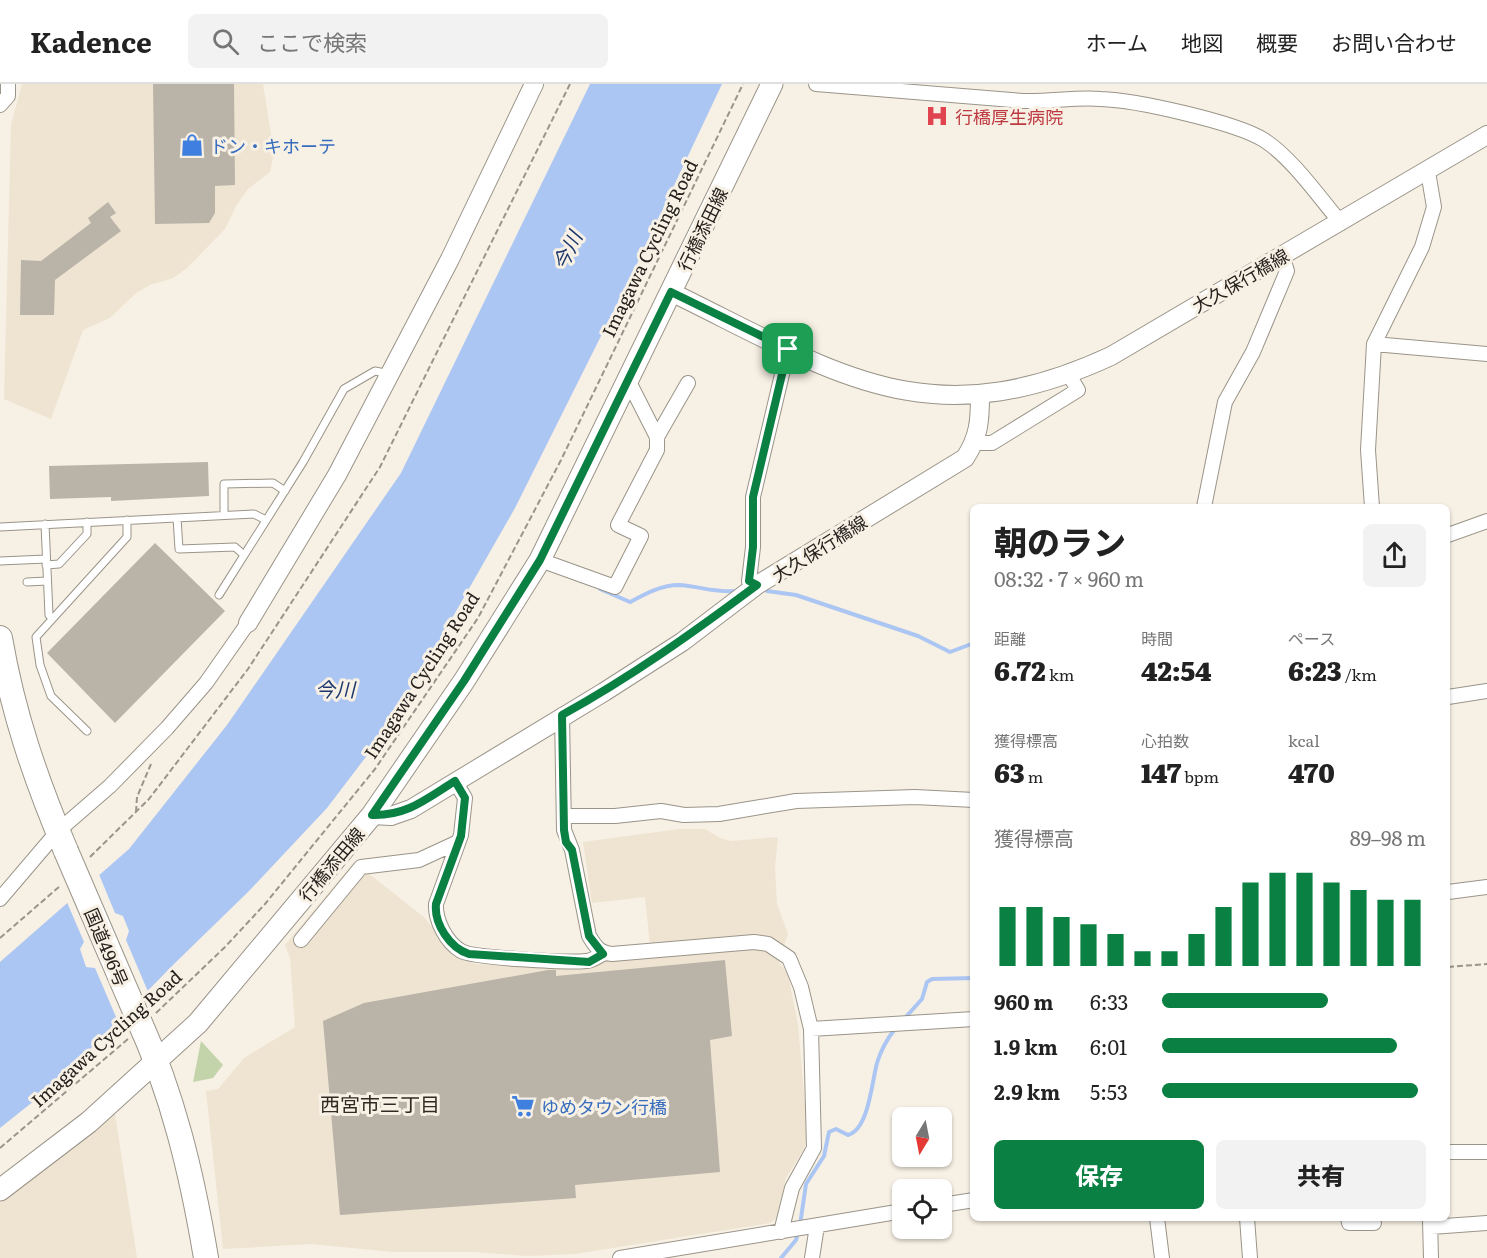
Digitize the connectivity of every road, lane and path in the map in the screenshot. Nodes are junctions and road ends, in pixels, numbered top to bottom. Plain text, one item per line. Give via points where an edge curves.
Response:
1 (8, 84) edge
2 (534, 84) edge
3 (570, 84) edge
4 (743, 84) edge
5 (772, 84) edge
6 (816, 84) edge
7 (0, 105) edge
8 (1487, 135) edge
9 (1428, 172) junction
10 (1341, 223) junction
11 (1282, 255) junction
12 (671, 292) junction
13 (1374, 344) junction
14 (788, 349) junction
15 (1487, 354) edge
16 (390, 374) junction
17 (1069, 375) junction
18 (628, 380) junction
19 (688, 383) dead end
20 (980, 396) junction
21 (657, 437) junction
22 (975, 442) junction
23 (285, 491) junction
24 (1205, 504) edge
25 (1372, 504) edge
26 (225, 515) junction
27 (177, 518) junction
28 (127, 520) junction
29 (266, 520) junction
30 (1487, 520) edge
31 (87, 522) junction
32 (45, 524) junction
33 (0, 526) edge
34 (1450, 534) edge
35 (244, 555) junction
36 (540, 560) junction
37 (0, 561) edge
38 (46, 562) junction
39 (47, 581) junction
40 (27, 582) dead end
41 (757, 585) junction
42 (219, 595) dead end
43 (52, 619) junction
44 (248, 623) joint
45 (0, 638) edge
46 (1487, 691) edge
47 (1450, 697) edge
48 (562, 715) junction
49 (87, 730) dead end
50 (158, 737) junction
51 (455, 781) junction
52 (970, 800) edge
53 (372, 815) junction
54 (564, 816) junction
55 (62, 841) junction
56 (458, 843) junction
57 (1487, 887) edge
58 (1450, 892) edge
59 (0, 899) edge
60 (301, 940) dead end
61 (603, 954) junction
62 (1487, 964) edge
63 (1450, 967) edge
64 (970, 1019) edge
65 (141, 1022) junction
66 (811, 1029) junction
67 (157, 1060) junction
68 (0, 1148) edge
69 (1450, 1152) edge
70 (1487, 1152) edge
71 (0, 1190) edge
72 (970, 1201) edge
73 (952, 1203) edge
74 (892, 1213) edge
75 (1158, 1221) edge
76 (1247, 1221) edge
77 (1349, 1221) edge
78 (1430, 1222) edge
79 (1487, 1222) edge
80 (1374, 1223) dead end
81 (816, 1226) junction
82 (781, 1232) junction
83 (206, 1258) edge
84 (627, 1258) edge
85 (812, 1258) edge
86 (1162, 1258) edge
87 (1250, 1258) edge
88 (1431, 1258) edge

1 - 7 street via 8,96
2 - 16 main road
3 - 50 path via 380,467 248,669 136,813 137,797 160,741
4 - 65 path, Imagawa Cycling Road via 561,460 478,618 368,778 266,904 225,948
5 - 12 main road, 行橋添田線
6 - 10 street via 1023,101 1099,98 1237,126 1265,140
8 - 9 main road, 大久保行橋線
9 - 10 main road, 大久保行橋線
9 - 13 street via 1434,207 1422,247
10 - 11 main road, 大久保行橋線
11 - 17 main road, 大久保行橋線 via 1110,356
11 - 24 street via 1287,271 1253,352 1225,402
12 - 14 main road, 大久保行橋線
12 - 18 main road, 行橋添田線
13 - 15 street
13 - 25 street via 1368,450
14 - 20 main road, 大久保行橋線 via 877,385 942,396
14 - 41 street via 753,497 749,581
16 - 23 lane via 378,370 344,389
16 - 44 main road via 337,476
17 - 20 main road, 大久保行橋線
17 - 22 street via 1078,390 992,443
18 - 21 street
18 - 36 main road, 行橋添田線
19 - 21 street
20 - 22 main road
21 - 36 street via 657,450 618,525 641,536 615,587
22 - 41 main road, 大久保行橋線 via 965,458
23 - 26 lane via 273,483 224,484
23 - 29 lane
26 - 27 lane
26 - 29 lane via 254,514
27 - 28 lane
27 - 35 lane via 179,549 235,547
28 - 31 lane
28 - 43 lane via 128,537
29 - 35 lane
30 - 34 street
31 - 32 lane
31 - 38 lane via 87,534 59,564
32 - 33 lane
32 - 38 lane
35 - 42 lane
36 - 53 main road, 行橋添田線 via 464,681
37 - 38 lane
38 - 39 lane
39 - 40 lane
39 - 43 lane
41 - 48 main road, 大久保行橋線 via 682,642
43 - 49 lane via 36,637 40,665 51,696
44 - 50 street via 206,683
45 - 55 highway, 国道496号 via 15,716
46 - 47 street
48 - 51 main road, 大久保行橋線
48 - 54 street
50 - 55 street
51 - 53 main road, 大久保行橋線 via 411,809 391,816
51 - 56 street via 465,798
52 - 54 street via 915,797 796,801 719,814 661,811
53 - 67 main road, 行橋添田線 via 198,1023
54 - 61 street via 566,842 572,850 589,936
55 - 59 street
55 - 65 highway, 国道496号, bridge
56 - 60 street via 419,860 361,867
56 - 61 street via 435,914 439,925 461,951 589,962
57 - 58 street
61 - 66 street via 768,944 789,958 795,968
62 - 63 path
64 - 66 street
65 - 67 highway, 国道496号
65 - 68 path, Imagawa Cycling Road via 105,1062
66 - 82 street via 814,1148 792,1188
67 - 71 main road, 行橋添田線 via 89,1122
67 - 83 highway, 国道496号 via 195,1191
69 - 70 street
72 - 73 street
74 - 81 street
75 - 86 street
76 - 87 street
77 - 80 street
78 - 79 street
78 - 88 street
81 - 82 street
81 - 85 street
82 - 84 street

